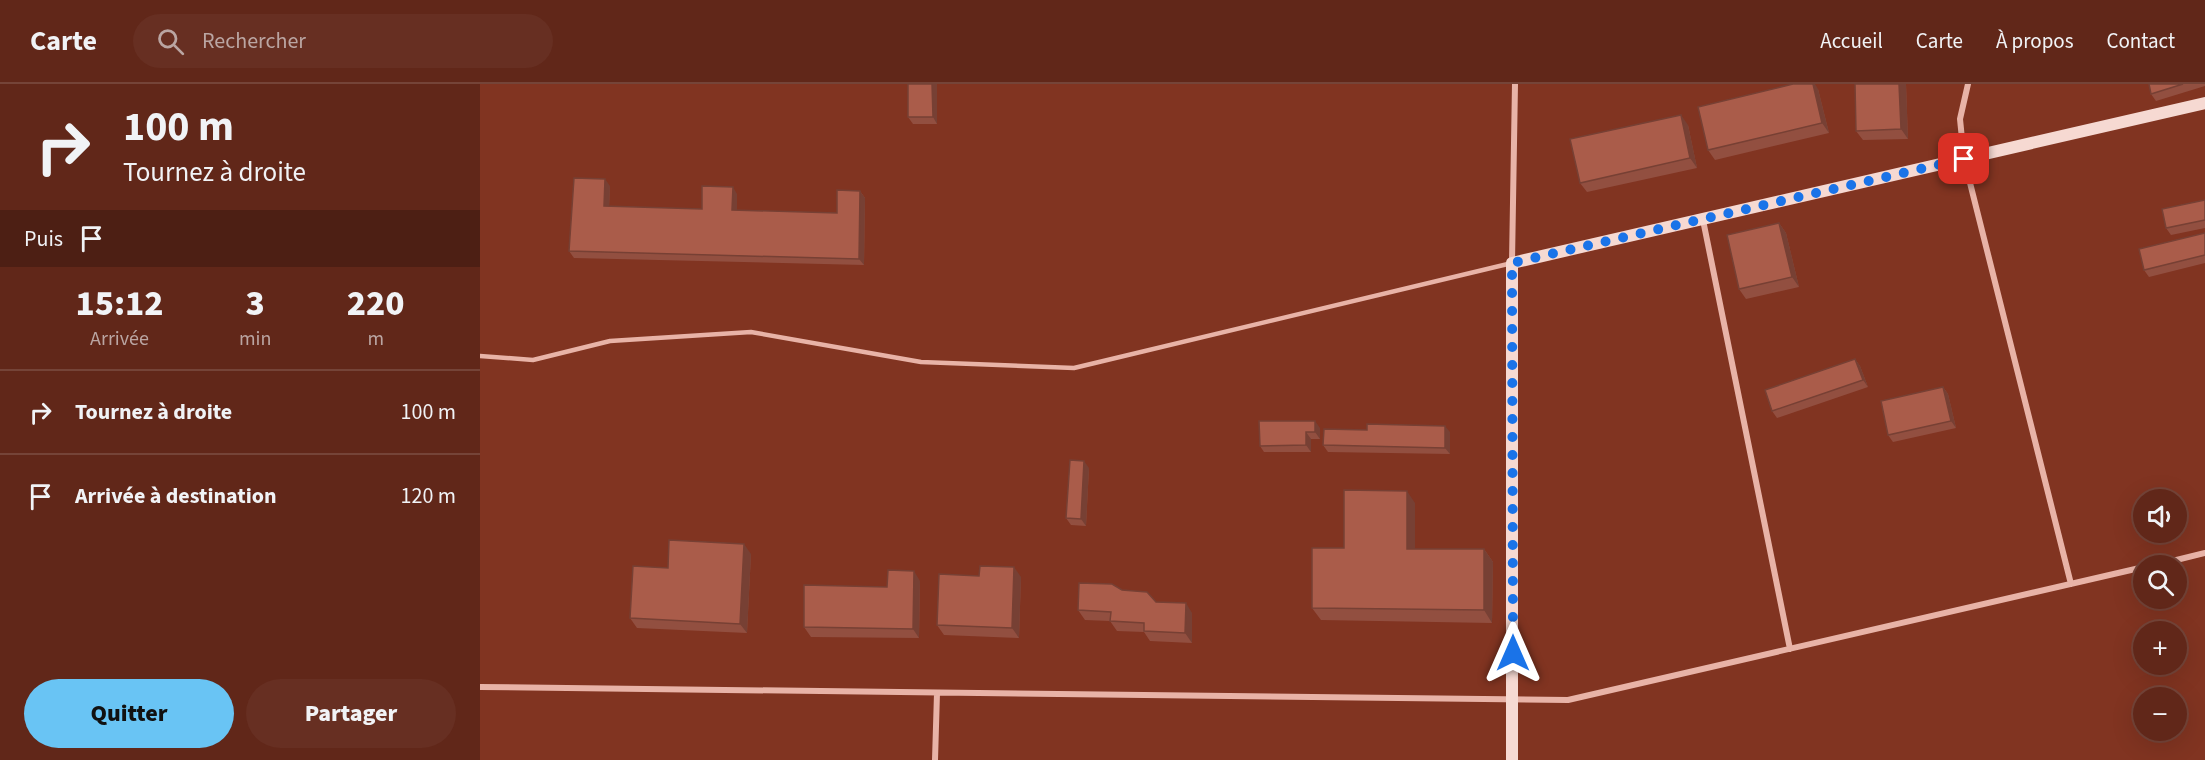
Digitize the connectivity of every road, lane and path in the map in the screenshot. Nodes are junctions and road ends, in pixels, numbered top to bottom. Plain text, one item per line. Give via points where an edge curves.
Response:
1 (1515, 84) edge
2 (1968, 84) edge
3 (2205, 103) edge
4 (1964, 159) junction
5 (1702, 219) junction
6 (1512, 263) junction
7 (480, 356) edge
8 (2205, 553) edge
9 (2187, 557) edge
10 (2133, 570) edge
11 (2071, 584) junction
12 (1790, 649) junction
13 (480, 687) edge
14 (937, 693) junction
15 (1513, 699) junction
16 (935, 760) edge
17 (1512, 760) edge

1 - 6 street
2 - 4 street via 1960,119
3 - 4 street
4 - 5 street
4 - 11 street
5 - 6 street
5 - 12 street
6 - 7 lane via 1074,368 921,362 751,332 610,341 533,360
6 - 15 street
8 - 9 street
10 - 11 street
11 - 12 street
12 - 15 street via 1568,700
13 - 14 street
14 - 15 street
14 - 16 street
15 - 17 street

